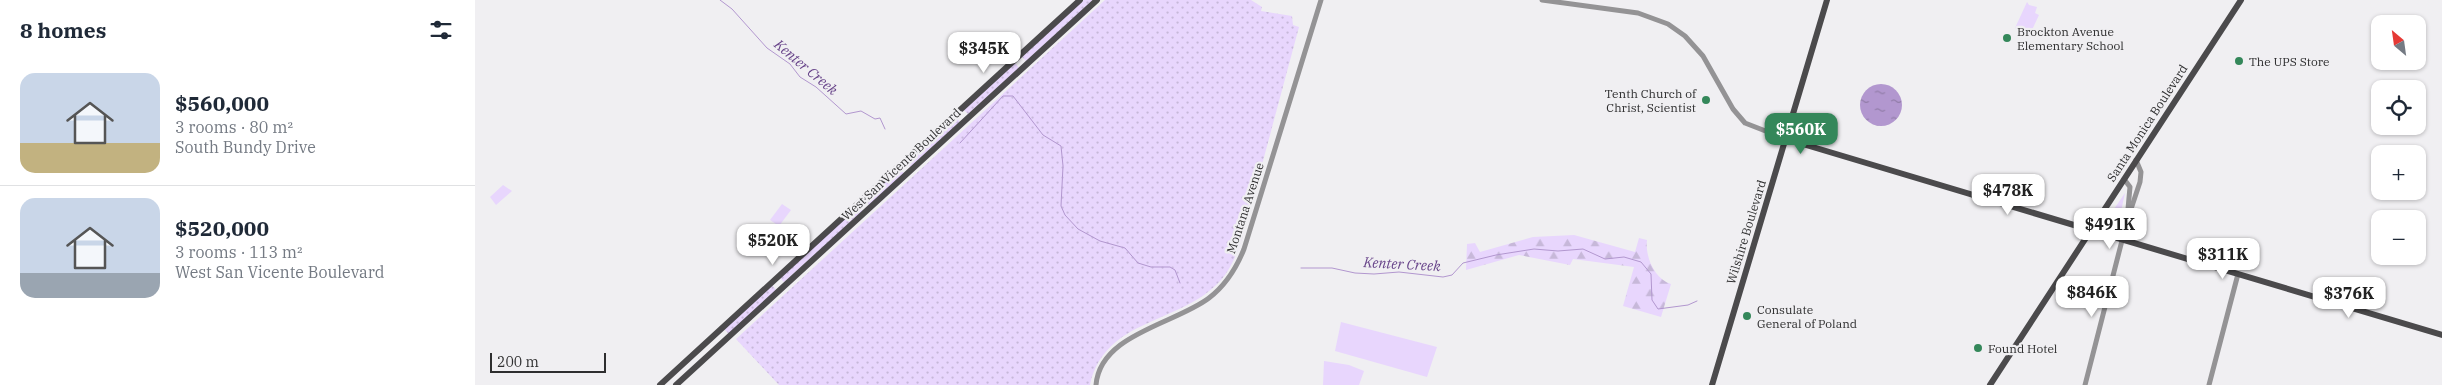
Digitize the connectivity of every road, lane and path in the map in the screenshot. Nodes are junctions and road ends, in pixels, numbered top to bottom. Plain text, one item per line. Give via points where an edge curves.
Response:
1 (1080, 0) edge
2 (1097, 0) edge
3 (1321, 0) edge
4 (1542, 0) edge
5 (1827, 0) edge
6 (2241, 0) edge
7 (1786, 139) junction
8 (2136, 160) junction
9 (2124, 179) junction
10 (2127, 221) junction
11 (2091, 230) junction
12 (2123, 238) junction
13 (2238, 274) junction
14 (2442, 334) edge
15 (660, 385) edge
16 (676, 385) edge
17 (1096, 385) edge
18 (1712, 385) edge
19 (1990, 385) edge
20 (2085, 385) edge
21 (2209, 385) edge

1 - 15 main road, West San Vicente Boulevard
2 - 16 main road, West San Vicente Boulevard
3 - 17 street, Montana Avenue via 1237,265 1226,282 1208,299 1117,346 1103,363
4 - 7 street via 1638,13 1668,24 1685,36 1703,56 1733,109 1745,122
5 - 7 main road, Wilshire Boulevard
6 - 8 main road, Santa Monica Boulevard
7 - 11 main road
7 - 18 main road, Wilshire Boulevard
8 - 9 main road, Santa Monica Boulevard
8 - 10 street via 2141,177
9 - 10 street via 2130,187
9 - 11 main road, Santa Monica Boulevard
10 - 12 street
11 - 12 main road
11 - 19 main road, Santa Monica Boulevard
12 - 13 main road
12 - 20 street
13 - 14 main road
13 - 21 street

